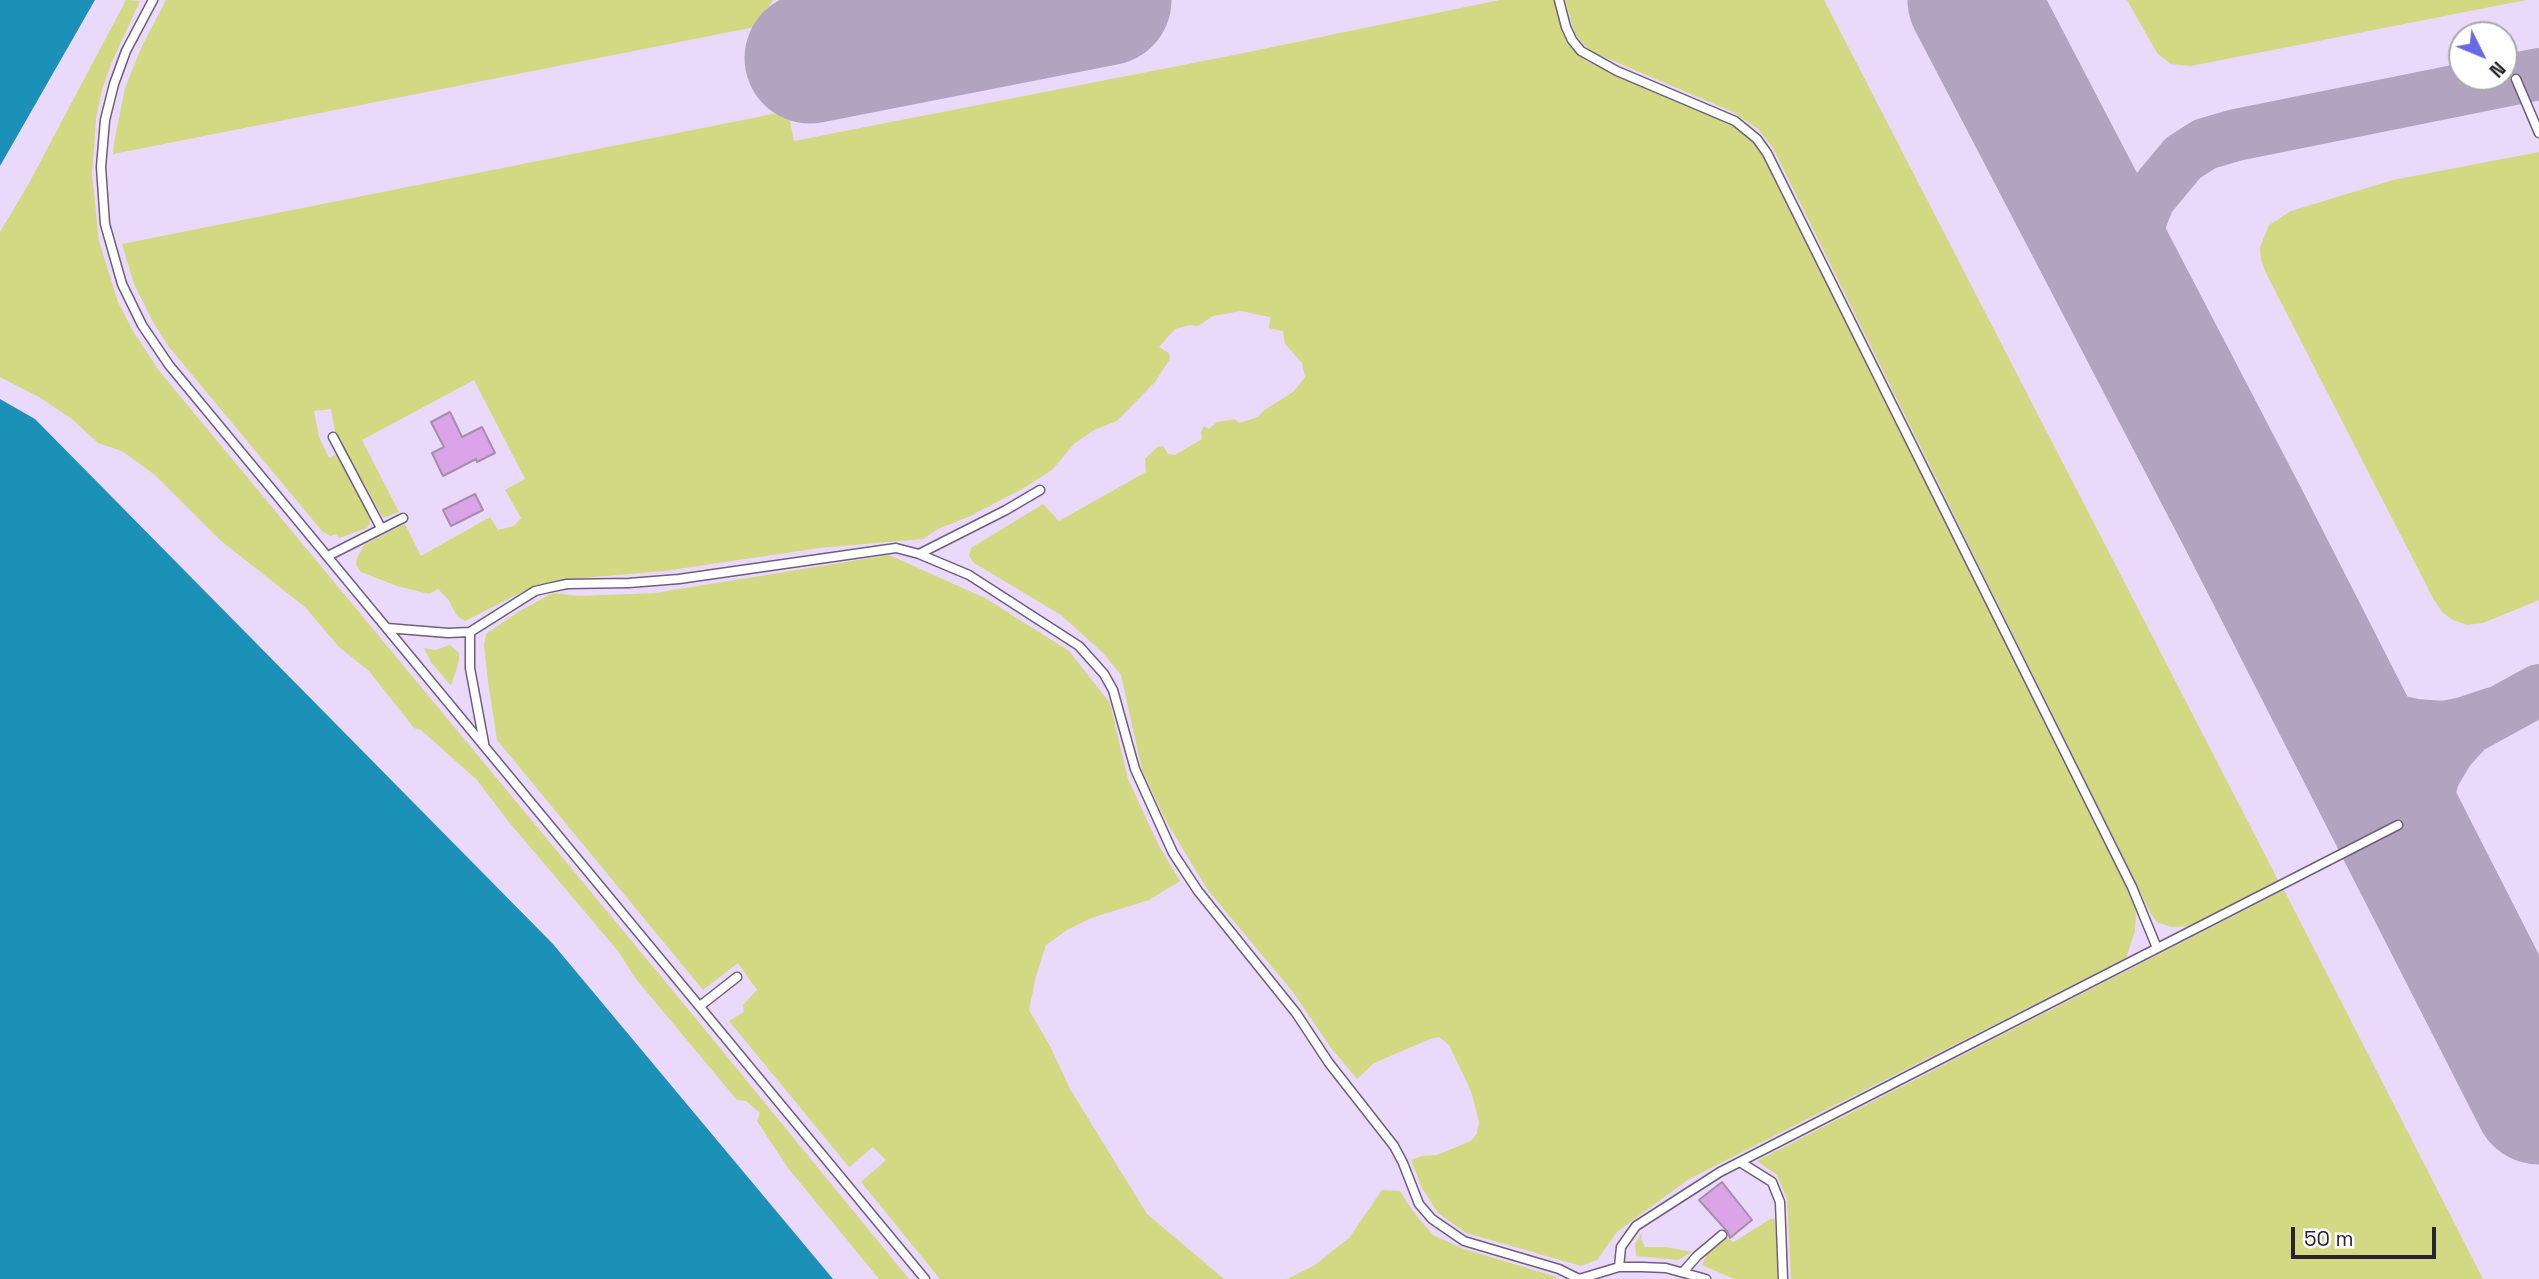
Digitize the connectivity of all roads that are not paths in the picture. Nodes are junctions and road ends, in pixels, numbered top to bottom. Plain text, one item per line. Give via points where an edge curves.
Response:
1 (153, 0) edge
2 (1559, 0) edge
3 (2518, 84) edge
4 (2539, 133) edge
5 (333, 437) dead end
6 (1040, 490) dead end
7 (403, 518) dead end
8 (381, 528) junction
9 (919, 554) junction
10 (328, 556) junction
11 (387, 628) junction
12 (470, 632) junction
13 (484, 745) junction
14 (2398, 825) dead end
15 (2157, 948) junction
16 (737, 977) dead end
17 (700, 1006) junction
18 (1740, 1161) junction
19 (1722, 1235) dead end
20 (1619, 1268) junction
21 (1684, 1272) junction
22 (925, 1279) edge
23 (1706, 1279) edge
24 (1783, 1279) edge

1 - 10 lane via 126,51 105,120 101,167 105,224 122,284 169,365
2 - 15 lane via 1572,40 1581,51 1735,121 1768,153 2132,887
3 - 4 lane
5 - 8 lane
6 - 9 lane
7 - 8 lane
8 - 10 lane
9 - 12 lane via 896,548 679,579 557,586 535,590
9 - 20 lane via 970,575 1079,646 1104,674 1136,769 1173,853 1394,1146 1419,1204 1432,1219 1464,1241 1579,1279
10 - 11 lane
11 - 12 lane
11 - 13 lane
12 - 13 lane
13 - 17 lane
14 - 15 lane
15 - 18 lane
16 - 17 lane
17 - 22 lane
18 - 20 lane via 1636,1226 1621,1247
18 - 24 lane via 1772,1182 1780,1202
19 - 21 lane
20 - 21 lane
21 - 23 lane

